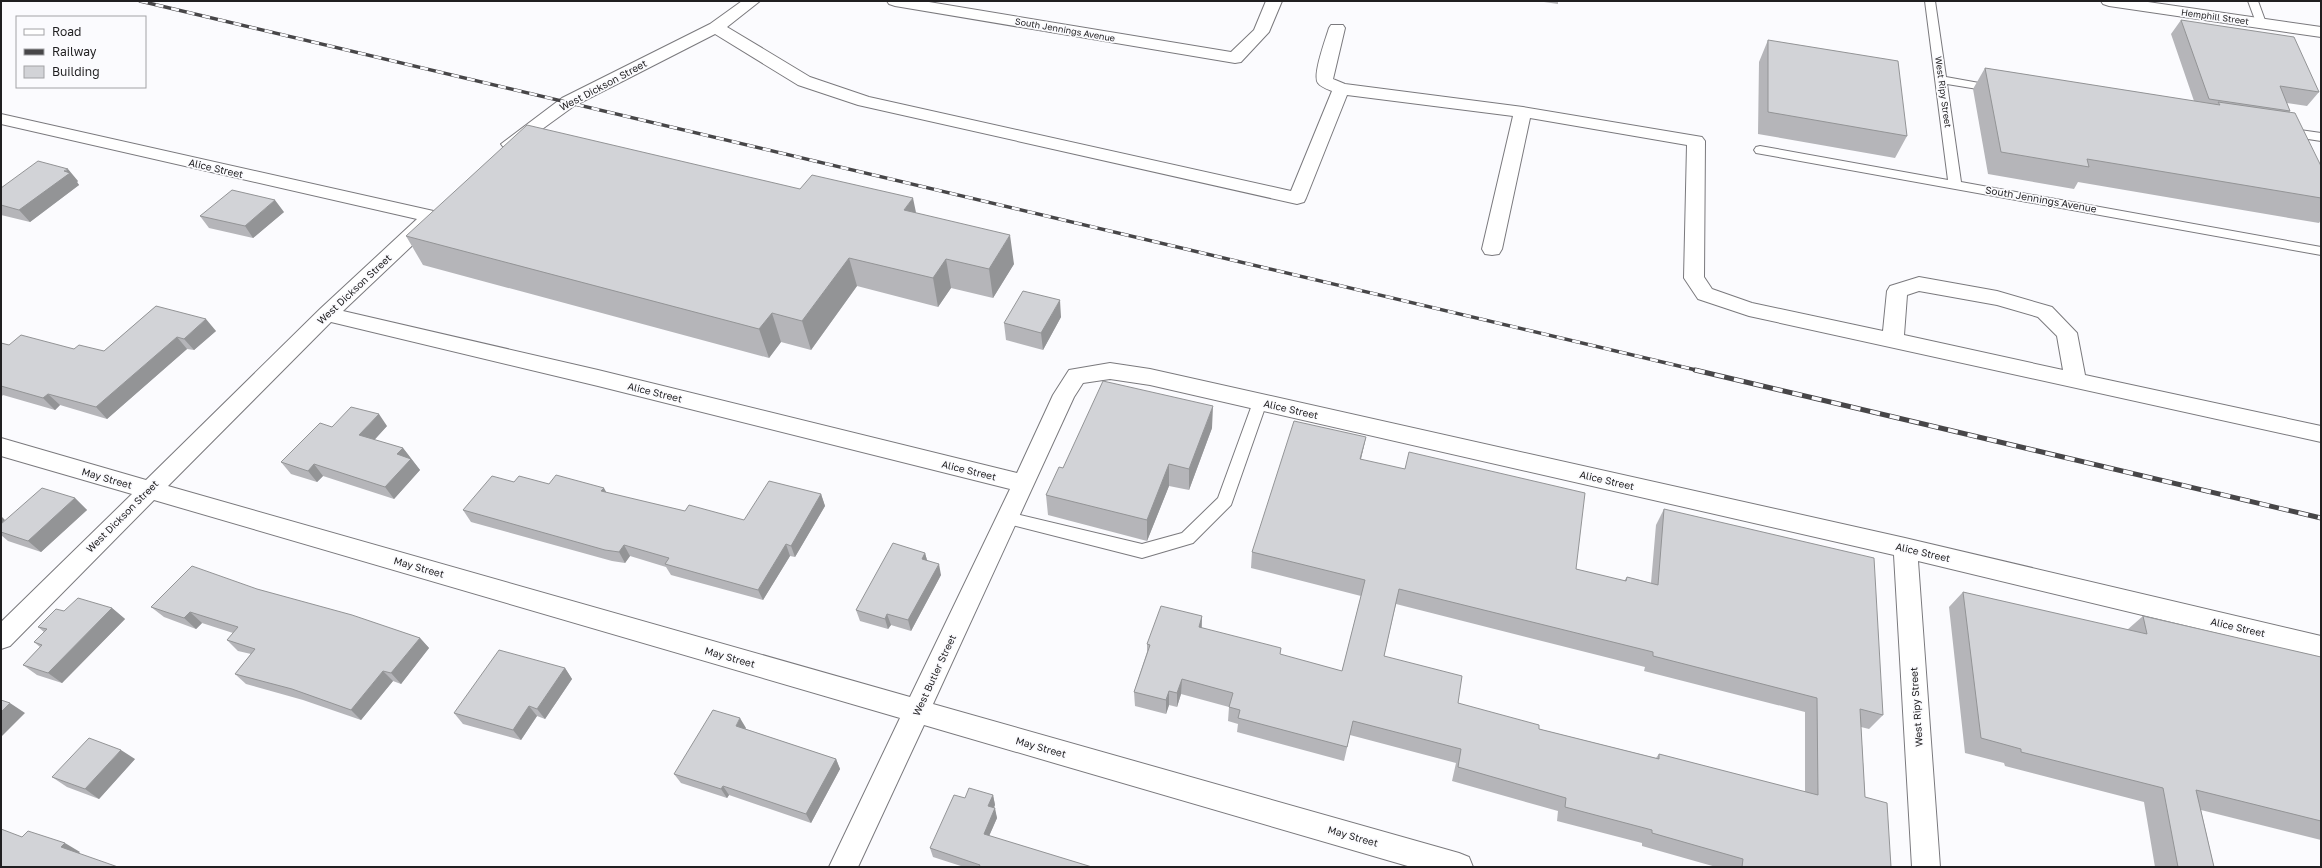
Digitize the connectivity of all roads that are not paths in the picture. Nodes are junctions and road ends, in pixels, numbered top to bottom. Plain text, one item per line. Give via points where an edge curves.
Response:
1 (752, 1) edge
2 (895, 1) edge
3 (1274, 1) edge
4 (1930, 1) edge
5 (2109, 1) edge
6 (2253, 1) edge
7 (2262, 24) junction
8 (716, 27) junction
9 (1337, 28) dead end
10 (2321, 32) edge
11 (1941, 80) junction
12 (1341, 89) junction
13 (2011, 91) edge
14 (1523, 112) junction
15 (1, 119) edge
16 (2321, 137) edge
17 (2290, 146) edge
18 (1760, 150) dead end
19 (495, 158) edge
20 (1955, 184) junction
21 (437, 211) joint
22 (1492, 249) dead end
23 (2321, 251) edge
24 (327, 314) junction
25 (1893, 340) junction
26 (2076, 381) junction
27 (1260, 402) junction
28 (2321, 434) edge
29 (1, 447) edge
30 (1024, 484) junction
31 (149, 490) junction
32 (1008, 518) junction
33 (1905, 548) junction
34 (1, 638) edge
35 (2321, 647) edge
36 (917, 711) junction
37 (843, 867) edge
38 (1459, 867) edge
39 (1926, 867) edge

1 - 8 street, West Dickson Street
2 - 3 street, South Jennings Avenue via 1235,58 1261,32
4 - 11 lane, West Ripy Street
5 - 7 street, Hemphill Street
6 - 7 lane
7 - 10 street, Hemphill Street
8 - 12 street via 804,81 864,101 1297,198
8 - 19 street, West Dickson Street via 568,102 518,137
9 - 12 street via 1325,72 1325,82
11 - 13 lane
11 - 20 lane, West Ripy Street
12 - 14 street
14 - 22 street
14 - 25 street via 1696,141 1694,278 1705,294 1750,309
15 - 21 street, Alice Street
16 - 17 lane via 2280,131
18 - 20 lane, South Jennings Avenue
20 - 23 lane, South Jennings Avenue
21 - 24 street, West Dickson Street
24 - 30 street, Alice Street via 598,378
24 - 31 street, West Dickson Street
25 - 26 street
25 - 26 street via 1897,291 1919,284 1997,298 2045,312 2067,333
26 - 28 street
27 - 30 street, Alice Street via 1110,370 1076,376 1064,395
27 - 32 lane via 1225,500 1186,538 1142,551
27 - 33 street, Alice Street
29 - 31 street, May Street
30 - 32 street, West Butler Street
31 - 34 street, West Dickson Street
31 - 36 street, May Street
32 - 36 street, West Butler Street
33 - 35 street, Alice Street
33 - 39 street, West Ripy Street
36 - 37 street, West Butler Street
36 - 38 street, May Street

